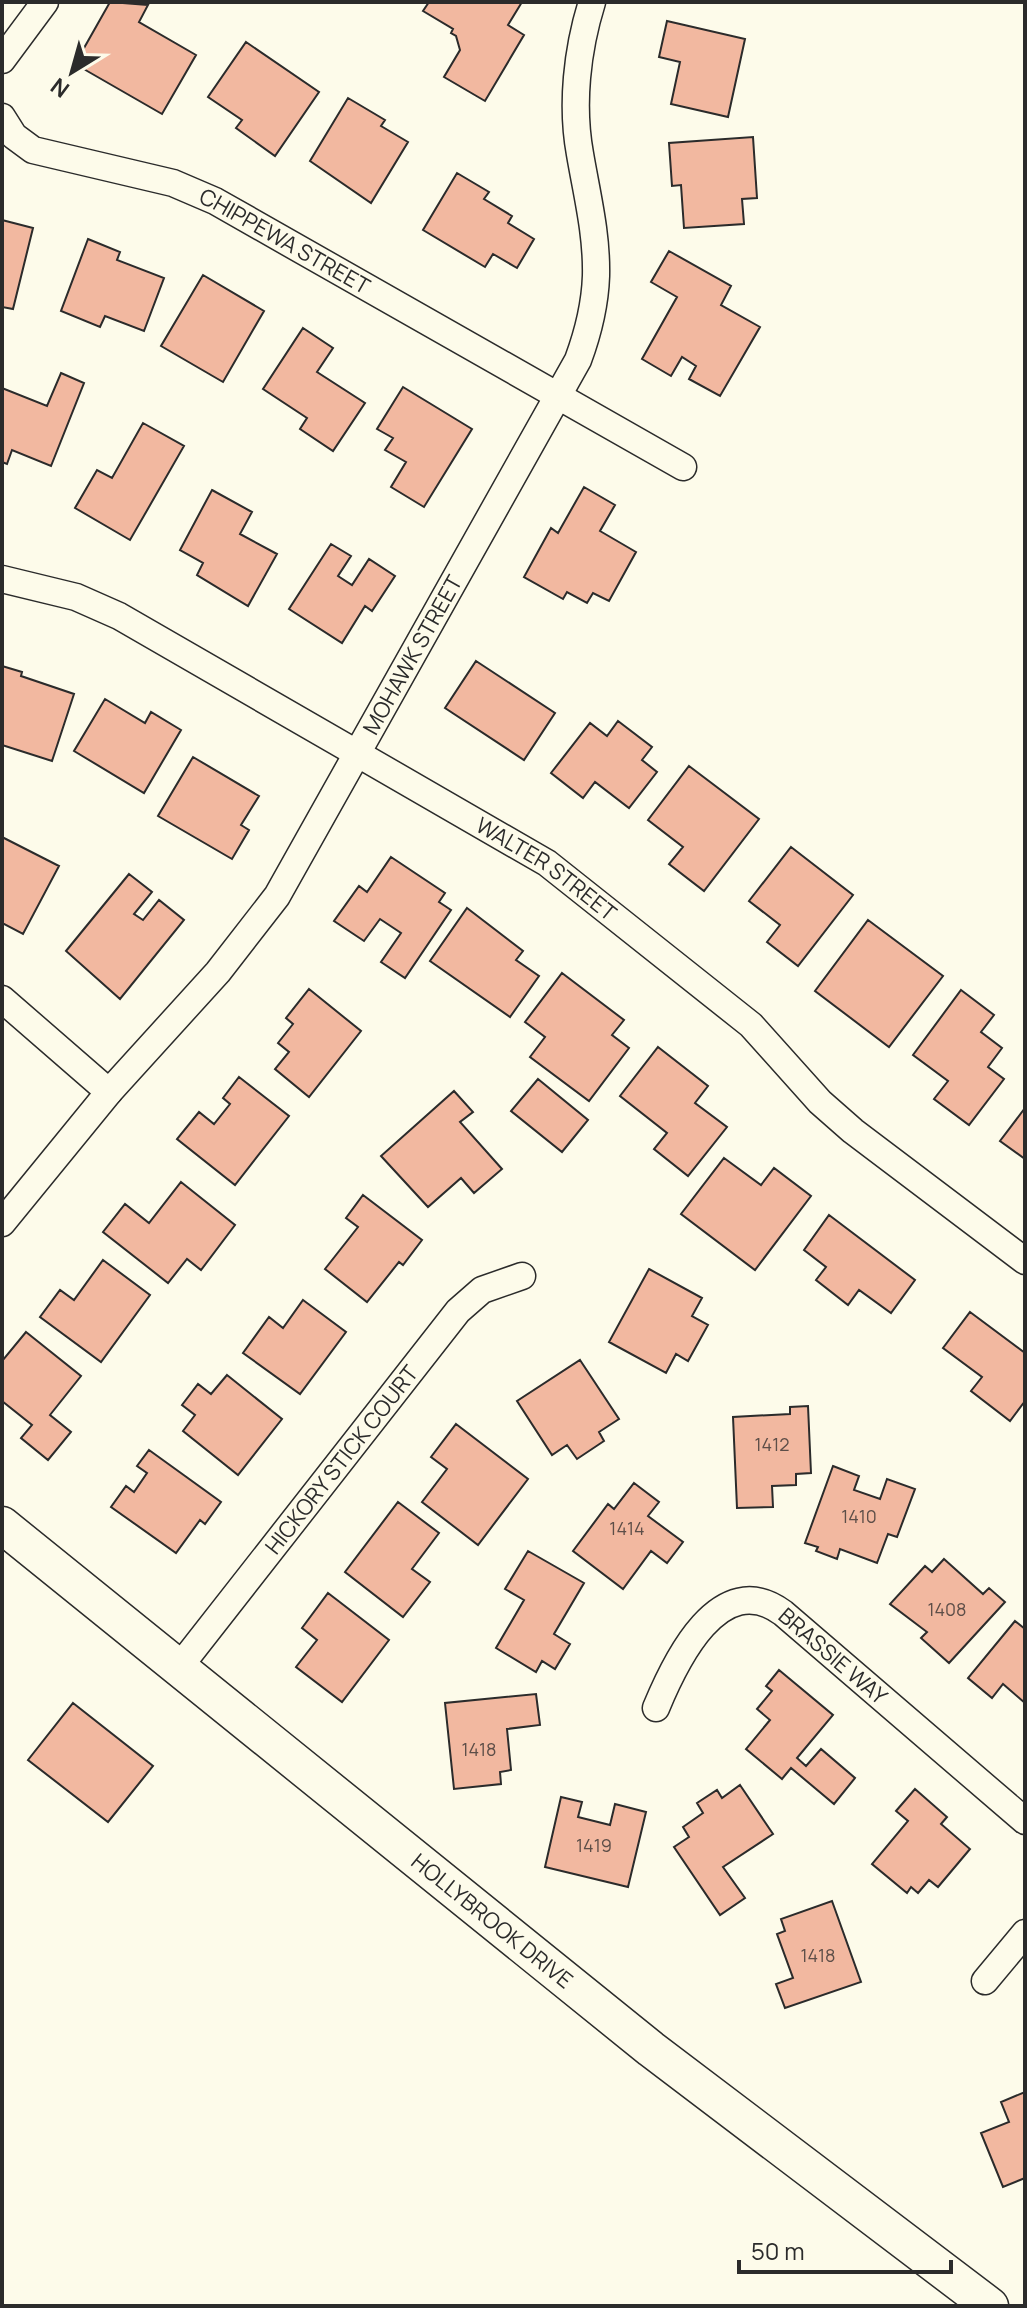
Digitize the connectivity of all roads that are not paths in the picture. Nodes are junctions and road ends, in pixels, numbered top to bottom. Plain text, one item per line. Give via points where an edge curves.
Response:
1 (45, 2) edge
2 (592, 2) edge
3 (2, 60) edge
4 (2, 117) edge
5 (560, 395) junction
6 (683, 467) dead end
7 (2, 579) edge
8 (359, 752) junction
9 (2, 999) edge
10 (109, 1092) junction
11 (2, 1223) edge
12 (1025, 1261) edge
13 (522, 1276) dead end
14 (2, 1525) edge
15 (180, 1666) junction
16 (656, 1708) dead end
17 (1025, 1821) edge
18 (1025, 1933) edge
19 (985, 1981) dead end
20 (990, 2306) edge

1 - 3 street
2 - 5 street, MOHAWK STREET via 576,109 596,279 585,340
4 - 5 street, CHIPPEWA STREET via 14,136 33,150 201,194
5 - 6 street, CHIPPEWA STREET
5 - 8 street, MOHAWK STREET
7 - 8 street, WALTER STREET via 105,608
8 - 10 street, MOHAWK STREET via 259,921
8 - 12 street, WALTER STREET via 547,863 751,1025 853,1131
9 - 10 street
10 - 11 street, MOHAWK STREET
13 - 15 street, HICKORY STICK COURT via 482,1290 458,1311
14 - 15 street, HOLLYBROOK DRIVE
15 - 20 street, HOLLYBROOK DRIVE via 651,2049
16 - 17 street, BRASSIE WAY via 679,1657 715,1613 740,1601 767,1603
18 - 19 street

